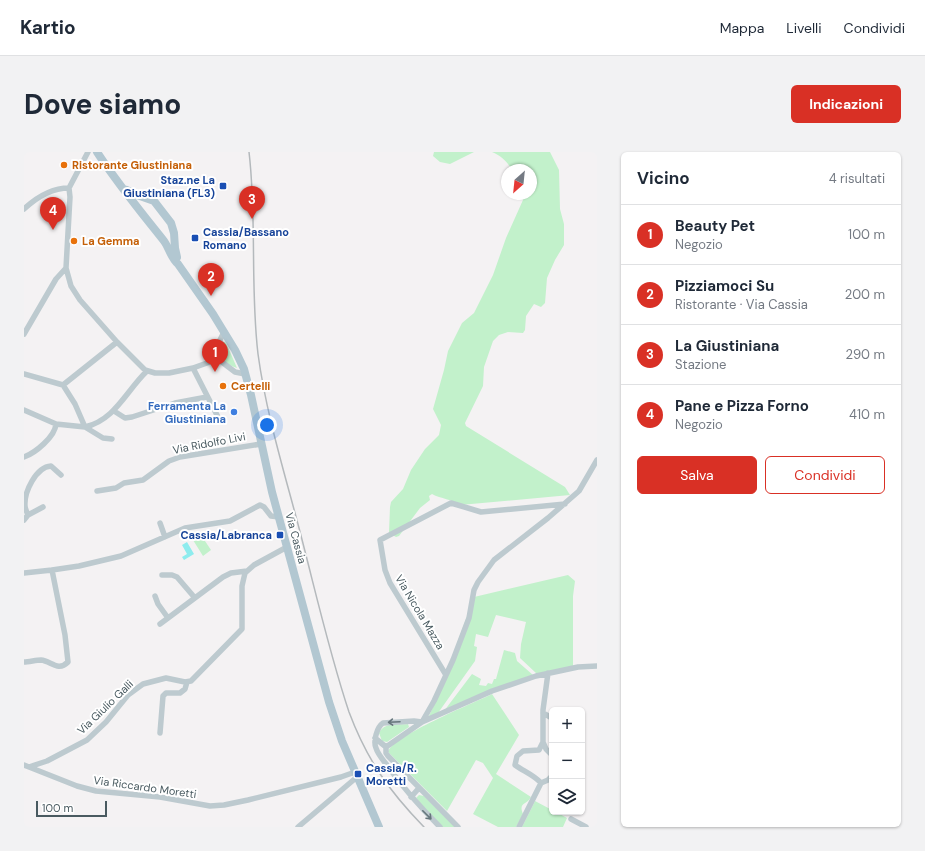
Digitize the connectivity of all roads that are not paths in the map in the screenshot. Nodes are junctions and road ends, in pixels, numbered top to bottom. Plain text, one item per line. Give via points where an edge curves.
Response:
1 (88, 152) edge
2 (97, 152) edge
3 (120, 186) junction
4 (70, 188) junction
5 (146, 198) junction
6 (24, 209) edge
7 (140, 209) junction
8 (173, 228) junction
9 (160, 236) junction
10 (178, 264) junction
11 (66, 268) junction
12 (224, 332) junction
13 (24, 334) edge
14 (117, 342) junction
15 (218, 360) junction
16 (193, 368) junction
17 (147, 371) junction
18 (24, 374) edge
19 (245, 374) junction
20 (63, 385) junction
21 (207, 397) junction
22 (24, 410) edge
23 (114, 411) junction
24 (219, 419) dead end
25 (56, 424) junction
26 (85, 426) junction
27 (112, 439) dead end
28 (261, 444) junction
29 (24, 457) edge
30 (597, 460) edge
31 (61, 475) dead end
32 (97, 491) dead end
33 (565, 504) junction
34 (44, 507) dead end
35 (279, 517) junction
36 (26, 518) edge
37 (160, 523) dead end
38 (165, 537) junction
39 (287, 547) junction
40 (52, 570) junction
41 (247, 571) junction
42 (24, 573) edge
43 (162, 574) dead end
44 (155, 596) dead end
45 (195, 598) junction
46 (168, 618) junction
47 (160, 624) dead end
48 (24, 662) edge
49 (597, 666) edge
50 (548, 673) junction
51 (446, 675) junction
52 (187, 682) junction
53 (543, 713) junction
54 (549, 716) edge
55 (422, 722) junction
56 (160, 733) dead end
57 (375, 738) junction
58 (543, 742) junction
59 (386, 746) junction
60 (549, 752) edge
61 (27, 766) edge
62 (399, 768) junction
63 (392, 772) junction
64 (356, 774) junction
65 (549, 779) edge
66 (540, 783) junction
67 (420, 788) junction
68 (411, 796) junction
69 (571, 819) dead end
70 (298, 827) edge
71 (379, 827) edge
72 (440, 827) edge
73 (458, 827) edge
74 (519, 827) edge
75 (586, 827) edge

1 - 4 street
2 - 3 main road, Via Cassia
3 - 5 main road, Via Cassia
3 - 7 main road, Via Cassia
4 - 6 street via 61,188 38,197
4 - 11 street
5 - 7 main road via 140,202
5 - 8 main road, Via Cassia via 154,201
7 - 9 main road, Via Cassia
8 - 9 main road via 168,236
8 - 10 main road, Via Cassia
9 - 10 main road, Via Cassia
10 - 12 main road, Via Cassia
11 - 13 street via 56,279
11 - 14 street via 76,294
12 - 15 street via 218,342
12 - 19 main road, Via Cassia via 239,357
14 - 17 street
14 - 20 street
15 - 16 street
15 - 19 street via 235,372
16 - 17 street via 162,373
16 - 21 street
17 - 23 street
18 - 20 street
19 - 28 main road, Via Cassia
20 - 26 street
21 - 23 street via 175,403 128,418
21 - 24 street
22 - 25 street
23 - 26 street via 98,422
25 - 26 street
25 - 29 street via 54,432 45,442
26 - 27 street via 103,438
28 - 32 street, Via Ridolfo Livi via 180,457 169,461 143,480 126,482 116,488
28 - 35 main road, Via Cassia
30 - 33 street via 583,486
31 - 36 street via 51,466 38,471 32,480 25,502
33 - 51 street via 498,556 484,573 474,590 469,618
33 - 51 street, Via Nicola Mazza via 481,512 451,503 380,540 385,570 396,594
34 - 36 street
35 - 38 street via 271,516 260,505 230,522 185,528
35 - 39 main road, Via Cassia
37 - 38 street
38 - 40 street via 121,556
39 - 41 street
39 - 64 main road, Via Cassia via 329,702 340,738
40 - 42 street
40 - 48 street via 68,662 58,666 41,660
41 - 45 street via 223,577
41 - 52 street via 242,586 242,628 191,681
43 - 45 street via 177,578
44 - 46 street
45 - 46 street
46 - 47 street
49 - 50 street
50 - 53 street
50 - 55 street via 492,691
51 - 55 street
52 - 56 street via 185,689 180,692 166,693 163,696
52 - 61 street, Via Giulio Galli via 163,678 140,686 128,695 87,740 47,761
53 - 54 street
53 - 58 street
55 -> 57 street via 383,723 379,726
55 - 59 street
57 - 59 street
57 - 63 street via 376,750
58 - 60 street
58 - 66 street via 539,750 523,751 517,756 515,765
59 - 62 street via 386,753
61 - 64 street, Via Riccardo Moretti via 96,791 160,797 210,806 248,800
62 - 63 street
62 - 67 street
63 - 68 street
64 - 70 street
64 - 71 main road, Via Cassia
65 - 66 street
66 - 74 street
67 - 68 street
67 - 73 street
68 -> 72 street
69 - 75 street

